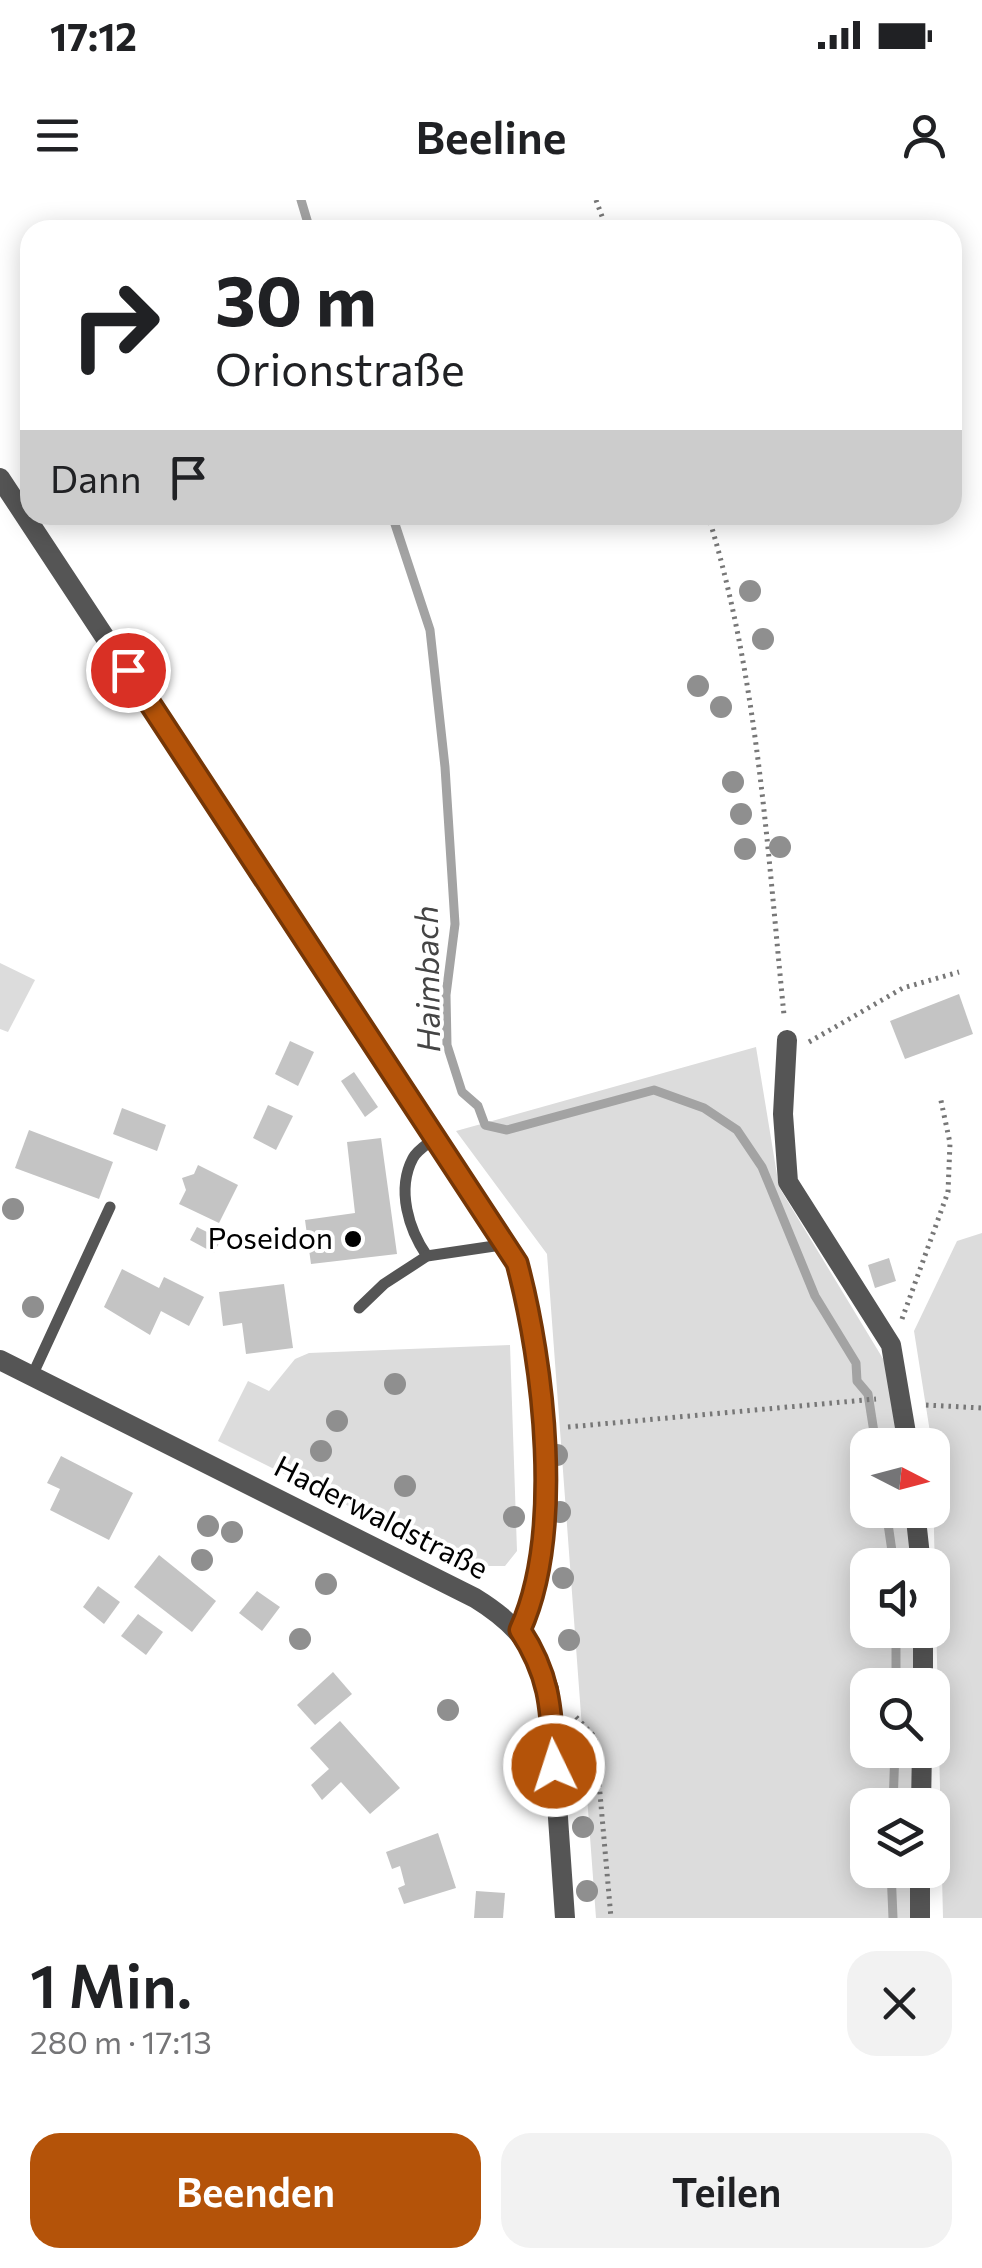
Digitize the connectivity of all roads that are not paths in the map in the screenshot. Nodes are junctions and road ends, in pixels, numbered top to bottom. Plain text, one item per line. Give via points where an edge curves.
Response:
1 (0, 478) edge
2 (20, 508) edge
3 (31, 525) edge
4 (788, 1047) road end
5 (436, 1136) junction
6 (110, 1207) dead end
7 (508, 1244) junction
8 (427, 1256) junction
9 (359, 1308) dead end
10 (0, 1360) edge
11 (32, 1376) junction
12 (906, 1428) edge
13 (520, 1630) junction
14 (920, 1888) edge
15 (565, 1918) edge
16 (920, 1918) edge

1 - 2 street
3 - 5 street
4 - 12 street via 782,1114 788,1182 891,1345
5 - 7 street
5 - 8 lane via 413,1158 408,1181 412,1234
6 - 11 lane
7 - 8 lane
7 - 13 street via 534,1326 544,1541
8 - 9 lane
10 - 11 street, Haderwaldstraße
11 - 13 street, Haderwaldstraße via 475,1598
13 - 15 street, Haderwaldstraße via 549,1690
14 - 16 street

